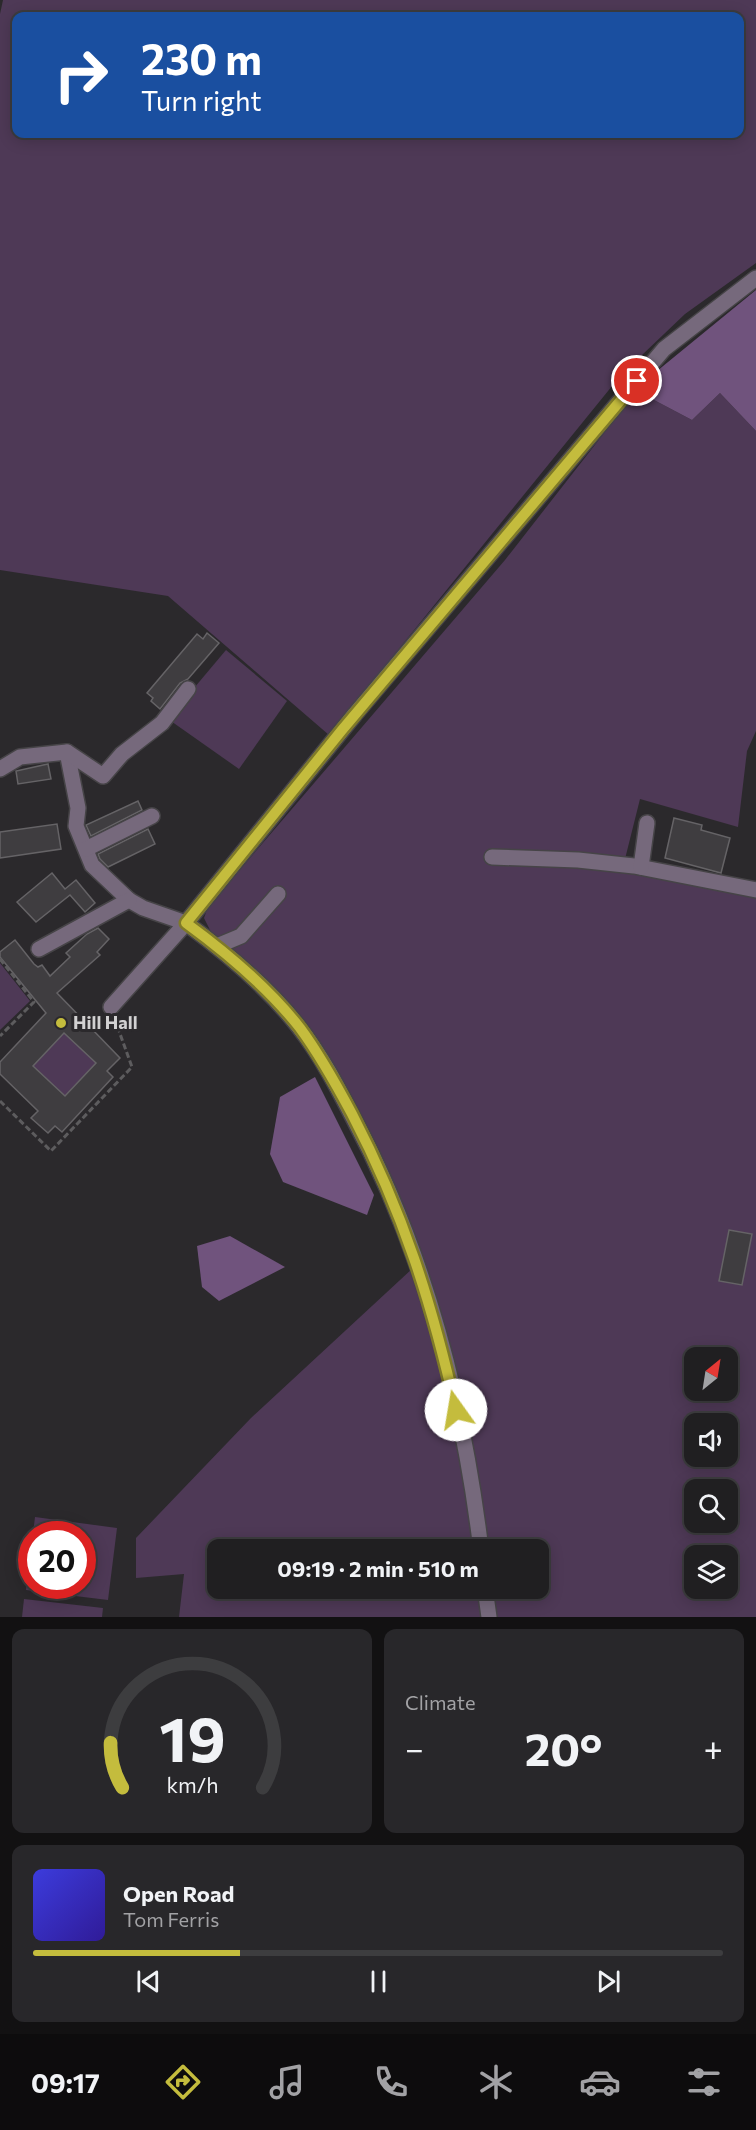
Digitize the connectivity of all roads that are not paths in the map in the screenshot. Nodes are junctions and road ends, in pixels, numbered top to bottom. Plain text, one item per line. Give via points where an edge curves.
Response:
1 (756, 278) edge
2 (188, 689) dead end
3 (67, 752) junction
4 (0, 769) edge
5 (152, 816) dead end
6 (647, 823) dead end
7 (86, 849) junction
8 (492, 857) dead end
9 (640, 867) junction
10 (756, 890) edge
11 (278, 894) dead end
12 (129, 900) junction
13 (186, 923) junction
14 (217, 946) junction
15 (39, 949) dead end
16 (111, 1007) road end
17 (479, 1539) edge
18 (487, 1599) edge
19 (489, 1617) edge

1 - 13 lane via 664,349 355,714
2 - 3 lane via 162,723 122,754 103,776
3 - 4 lane via 20,757
3 - 7 lane via 78,808 76,826
5 - 7 lane
6 - 9 lane
7 - 12 lane via 92,865
8 - 9 lane
9 - 10 lane
11 - 14 lane via 241,936
12 - 13 lane
12 - 15 lane
13 - 14 lane
13 - 16 lane
14 - 17 lane via 266,990 299,1027 327,1068 379,1166 407,1234 437,1325 461,1431
18 - 19 lane

